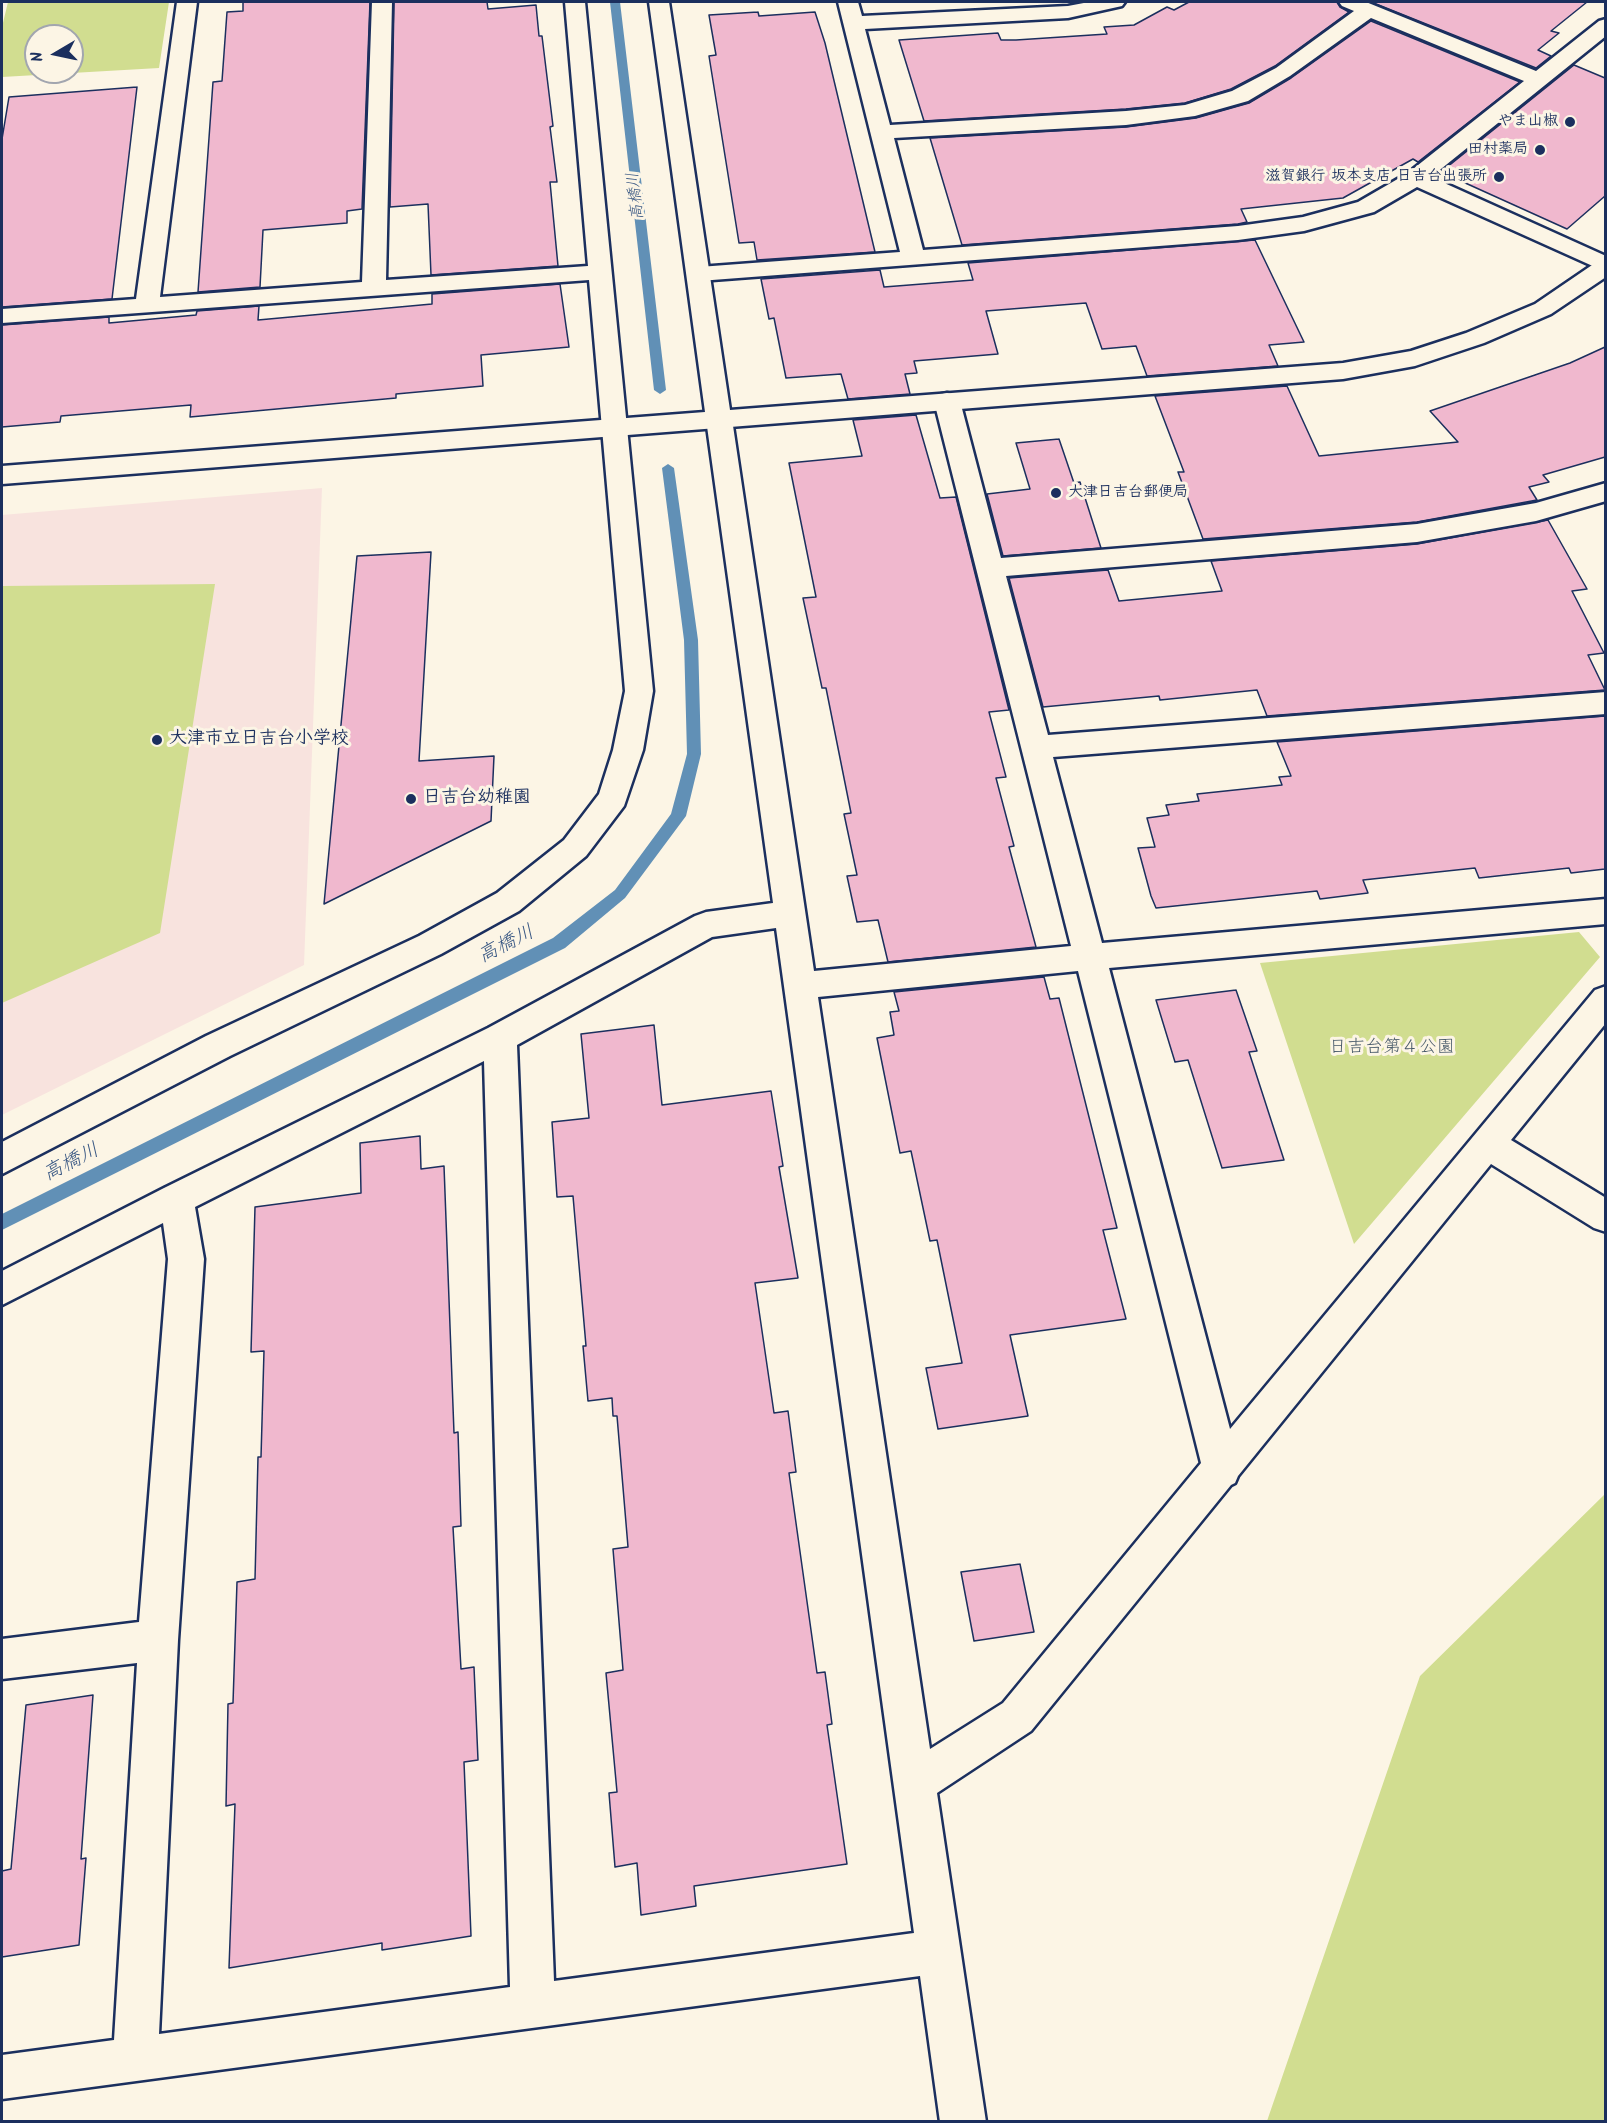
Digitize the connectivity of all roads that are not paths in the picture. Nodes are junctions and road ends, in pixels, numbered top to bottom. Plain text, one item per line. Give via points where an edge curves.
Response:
1 (187, 2) edge
2 (382, 2) edge
3 (575, 2) edge
4 (658, 2) edge
5 (848, 2) edge
6 (1115, 2) edge
7 (1359, 6) edge
8 (853, 23) junction
9 (1605, 25) edge
10 (1539, 79) junction
11 (882, 132) junction
12 (1416, 178) junction
13 (913, 257) junction
14 (1605, 266) edge
15 (599, 272) junction
16 (699, 274) junction
17 (374, 288) junction
18 (147, 305) junction
19 (2, 316) edge
20 (947, 401) junction
21 (719, 419) junction
22 (615, 427) junction
23 (2, 476) edge
24 (1605, 492) edge
25 (990, 568) junction
26 (1605, 703) edge
27 (1036, 747) junction
28 (1605, 911) edge
29 (790, 913) junction
30 (1091, 957) junction
31 (800, 986) junction
32 (1605, 999) edge
33 (500, 1038) junction
34 (1487, 1143) junction
35 (2, 1159) edge
36 (176, 1199) junction
37 (1605, 1217) edge
38 (2, 1289) edge
39 (1222, 1470) junction
40 (158, 1640) junction
41 (2, 1659) edge
42 (915, 1783) junction
43 (939, 1952) junction
44 (533, 2006) junction
45 (135, 2060) junction
46 (2, 2077) edge
47 (963, 2121) edge

1 - 18 street
2 - 17 street
3 - 15 street
4 - 16 street
5 - 8 street
6 - 8 street via 1068,12
7 - 10 street
7 - 11 street via 1283,72 1240,96 1187,111
8 - 11 street
9 - 10 street
10 - 12 street
11 - 13 street
12 - 13 street via 1366,207 1304,224 1238,233
12 - 14 street
13 - 16 street
14 - 20 street via 1543,309 1415,358 1343,371
15 - 17 street
15 - 22 street
16 - 21 street
17 - 18 street
18 - 19 street
20 - 21 street
20 - 25 street
21 - 22 street
21 - 29 street
22 - 23 street
22 - 35 street via 639,691 628,750 613,798 575,848 508,902 430,945 218,1046
24 - 25 street via 1536,512 1417,533
25 - 27 street
26 - 27 street
27 - 30 street
28 - 30 street
29 - 31 street
29 - 33 street via 706,925
30 - 31 street
30 - 39 street
31 - 42 street
32 - 34 street
33 - 36 street
33 - 44 street
34 - 37 street
34 - 39 street
36 - 38 street
36 - 40 street via 186,1259
39 - 42 street via 1017,1717
40 - 41 street
40 - 45 street
42 - 43 street
43 - 44 street
43 - 47 street
44 - 45 street
45 - 46 street

